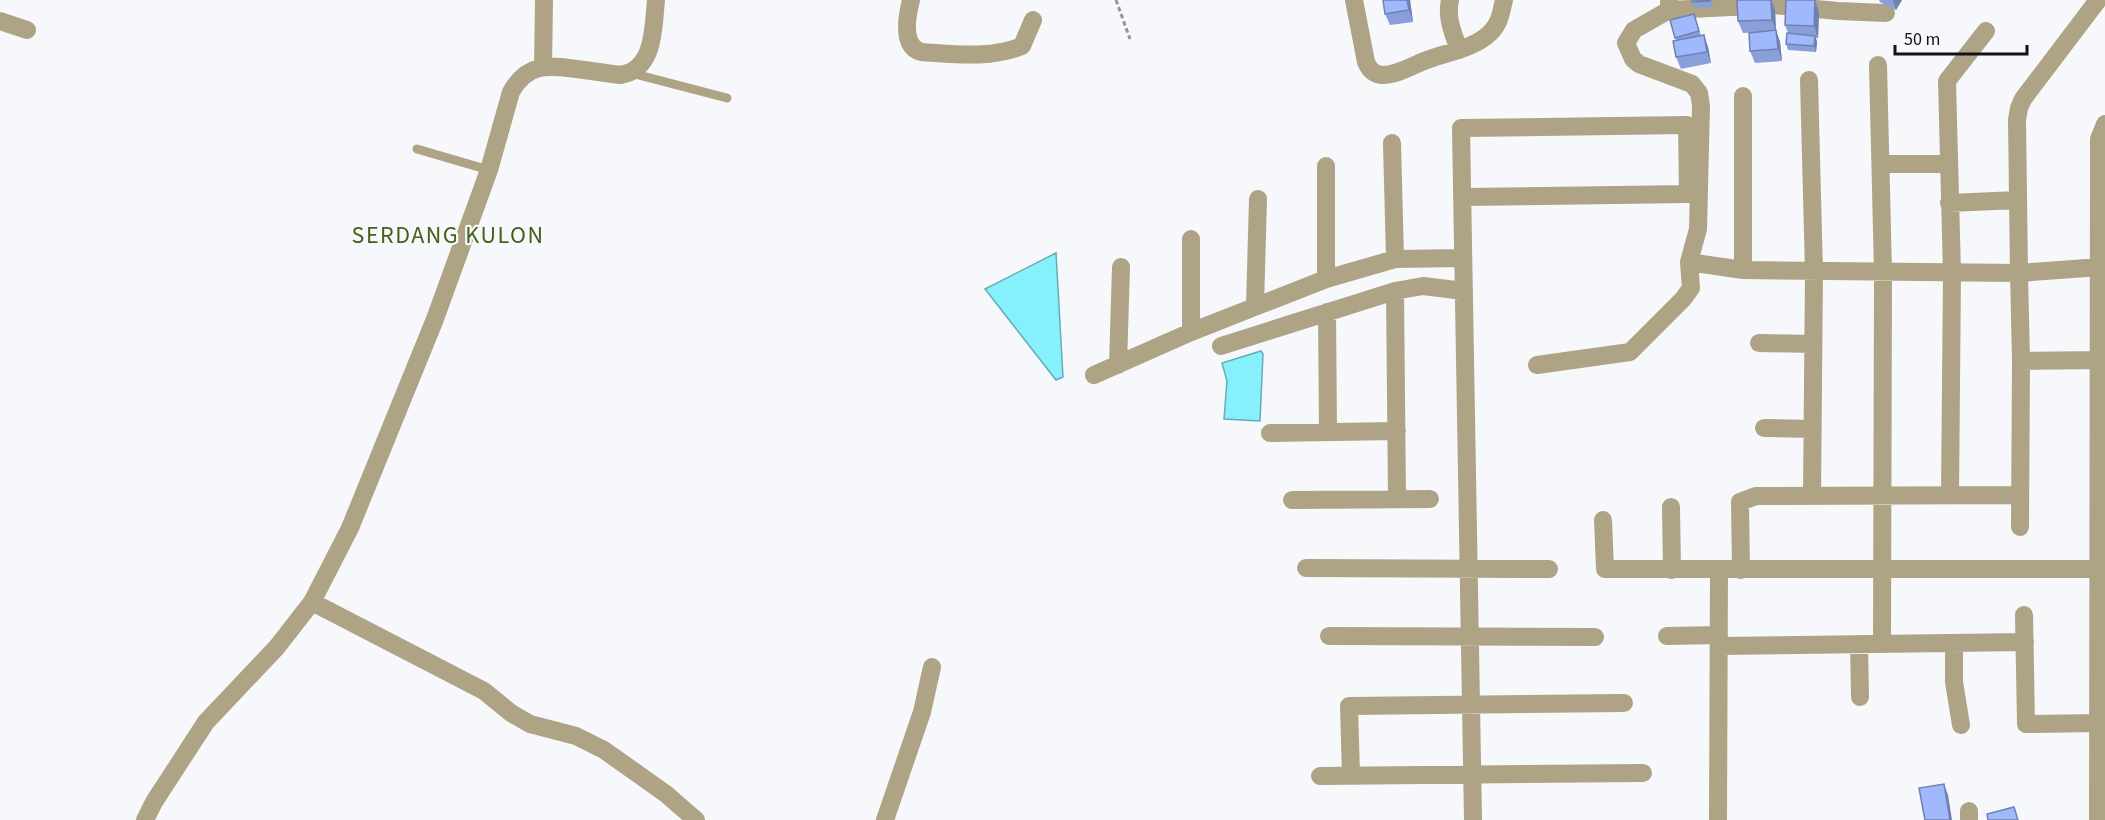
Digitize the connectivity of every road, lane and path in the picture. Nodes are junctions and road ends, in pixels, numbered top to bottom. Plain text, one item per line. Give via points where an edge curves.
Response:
1 (544, 0) edge
2 (656, 0) edge
3 (911, 0) edge
4 (1116, 0) edge
5 (1354, 0) edge
6 (1450, 0) edge
7 (1504, 0) edge
8 (2098, 0) edge
9 (1669, 5) edge
10 (1886, 13) dead end
11 (1033, 20) dead end
12 (0, 21) edge
13 (27, 30) dead end
14 (1986, 31) dead end
15 (1130, 39) dead end
16 (1459, 50) junction
17 (1878, 65) dead end
18 (543, 67) junction
19 (631, 74) junction
20 (1809, 80) dead end
21 (1743, 96) dead end
22 (727, 98) dead end
23 (2105, 124) edge
24 (1392, 143) dead end
25 (417, 149) dead end
26 (1881, 164) junction
27 (1949, 164) junction
28 (1326, 166) dead end
29 (489, 170) junction
30 (1462, 197) junction
31 (1258, 199) dead end
32 (2018, 200) junction
33 (1949, 204) junction
34 (1191, 238) dead end
35 (1463, 258) junction
36 (1395, 259) junction
37 (1689, 262) junction
38 (1121, 267) dead end
39 (2100, 267) junction
40 (1743, 270) junction
41 (1814, 272) junction
42 (1882, 272) junction
43 (1952, 273) junction
44 (2019, 273) junction
45 (1326, 279) junction
46 (1395, 291) junction
47 (1464, 291) junction
48 (1255, 306) junction
49 (1327, 312) junction
50 (1191, 332) junction
51 (1759, 343) dead end
52 (1813, 344) junction
53 (1221, 346) dead end
54 (2102, 360) edge
55 (2021, 362) junction
56 (1118, 365) junction
57 (1537, 365) dead end
58 (1094, 375) dead end
59 (1764, 428) dead end
60 (1812, 429) junction
61 (1397, 431) junction
62 (1328, 432) junction
63 (1270, 433) dead end
64 (1882, 495) junction
65 (1950, 495) junction
66 (2020, 495) junction
67 (1812, 496) junction
68 (1397, 499) junction
69 (1430, 499) dead end
70 (1292, 500) dead end
71 (1671, 507) dead end
72 (1603, 520) dead end
73 (2020, 527) dead end
74 (1306, 568) dead end
75 (1469, 568) junction
76 (1549, 569) dead end
77 (2102, 569) edge
78 (1672, 570) junction
79 (1719, 570) junction
80 (1741, 570) junction
81 (1882, 570) junction
82 (312, 602) junction
83 (2024, 615) dead end
84 (1329, 636) dead end
85 (1667, 636) dead end
86 (1470, 637) junction
87 (1595, 637) dead end
88 (1719, 640) junction
89 (1954, 642) junction
90 (2025, 642) junction
91 (1859, 644) junction
92 (1882, 644) junction
93 (932, 667) dead end
94 (1860, 697) dead end
95 (1471, 704) junction
96 (1624, 704) dead end
97 (2098, 723) junction
98 (1960, 725) dead end
99 (1643, 772) dead end
100 (1472, 774) junction
101 (1351, 775) junction
102 (1320, 776) dead end
103 (145, 820) edge
104 (696, 820) edge
105 (885, 820) edge
106 (1473, 820) edge
107 (1718, 820) edge
108 (2098, 820) edge

1 - 18 street
2 - 19 street via 646,57
3 - 11 street via 907,32 909,42 921,52 1007,52 1022,46
4 - 15 path
5 - 16 street via 1366,62 1374,72 1393,73
6 - 16 street via 1450,27
7 - 16 street via 1491,32
8 - 32 street via 2019,108
9 - 10 street via 1773,5
9 - 37 street via 1634,30 1626,43 1633,60 1692,84 1699,93 1698,229
12 - 13 street
14 - 27 street via 1947,81
17 - 26 street
18 - 19 street
18 - 29 street via 523,75 511,92
19 - 22 lane
20 - 41 street
21 - 40 street
23 - 39 street via 2099,139
24 - 36 street
25 - 29 lane
26 - 27 street
26 - 42 street
27 - 33 street
28 - 45 street
29 - 82 street via 390,434 350,528
30 - 30 street via 1688,194 1687,125 1461,128
30 - 35 street
31 - 48 street
32 - 33 street
32 - 44 street
33 - 43 street
34 - 50 street
35 - 36 street
35 - 47 street
36 - 45 street
37 - 40 street
37 - 57 street via 1691,288 1630,352
38 - 56 street
39 - 44 street
39 - 54 street
40 - 41 street
41 - 42 street
41 - 52 street
42 - 43 street
42 - 64 street
43 - 44 street
43 - 65 street
44 - 55 street
45 - 48 street
46 - 47 street via 1423,286
46 - 49 street
46 - 61 street
47 - 75 street
48 - 50 street
49 - 53 street
49 - 62 street
50 - 56 street
51 - 52 street
52 - 60 street
54 - 55 street
54 - 77 street
55 - 66 street
56 - 58 street
59 - 60 street
60 - 67 street
61 - 62 street
61 - 68 street
62 - 63 street
64 - 65 street
64 - 67 street
64 - 81 street
65 - 66 street
66 - 73 street
67 - 80 street via 1756,496 1740,502
68 - 69 street
68 - 70 street
71 - 78 street
72 - 78 street via 1605,569
74 - 75 street
75 - 76 street
75 - 86 street
77 - 81 street
77 - 97 street
78 - 79 street
79 - 80 street
79 - 88 street
80 - 81 street
81 - 92 street
82 - 103 street via 206,722
82 - 104 street via 484,691 530,724 576,736 604,750
83 - 90 street
84 - 86 street
85 - 88 street
86 - 87 street
86 - 95 street
88 - 91 street
88 - 107 street
89 - 90 street
89 - 92 street
89 - 98 street
90 - 97 street via 2026,724
91 - 92 street
91 - 94 street
93 - 105 street
95 - 96 street
95 - 100 street
95 - 101 street via 1349,706
97 - 108 street
99 - 100 street
100 - 101 street
100 - 106 street
101 - 102 street

